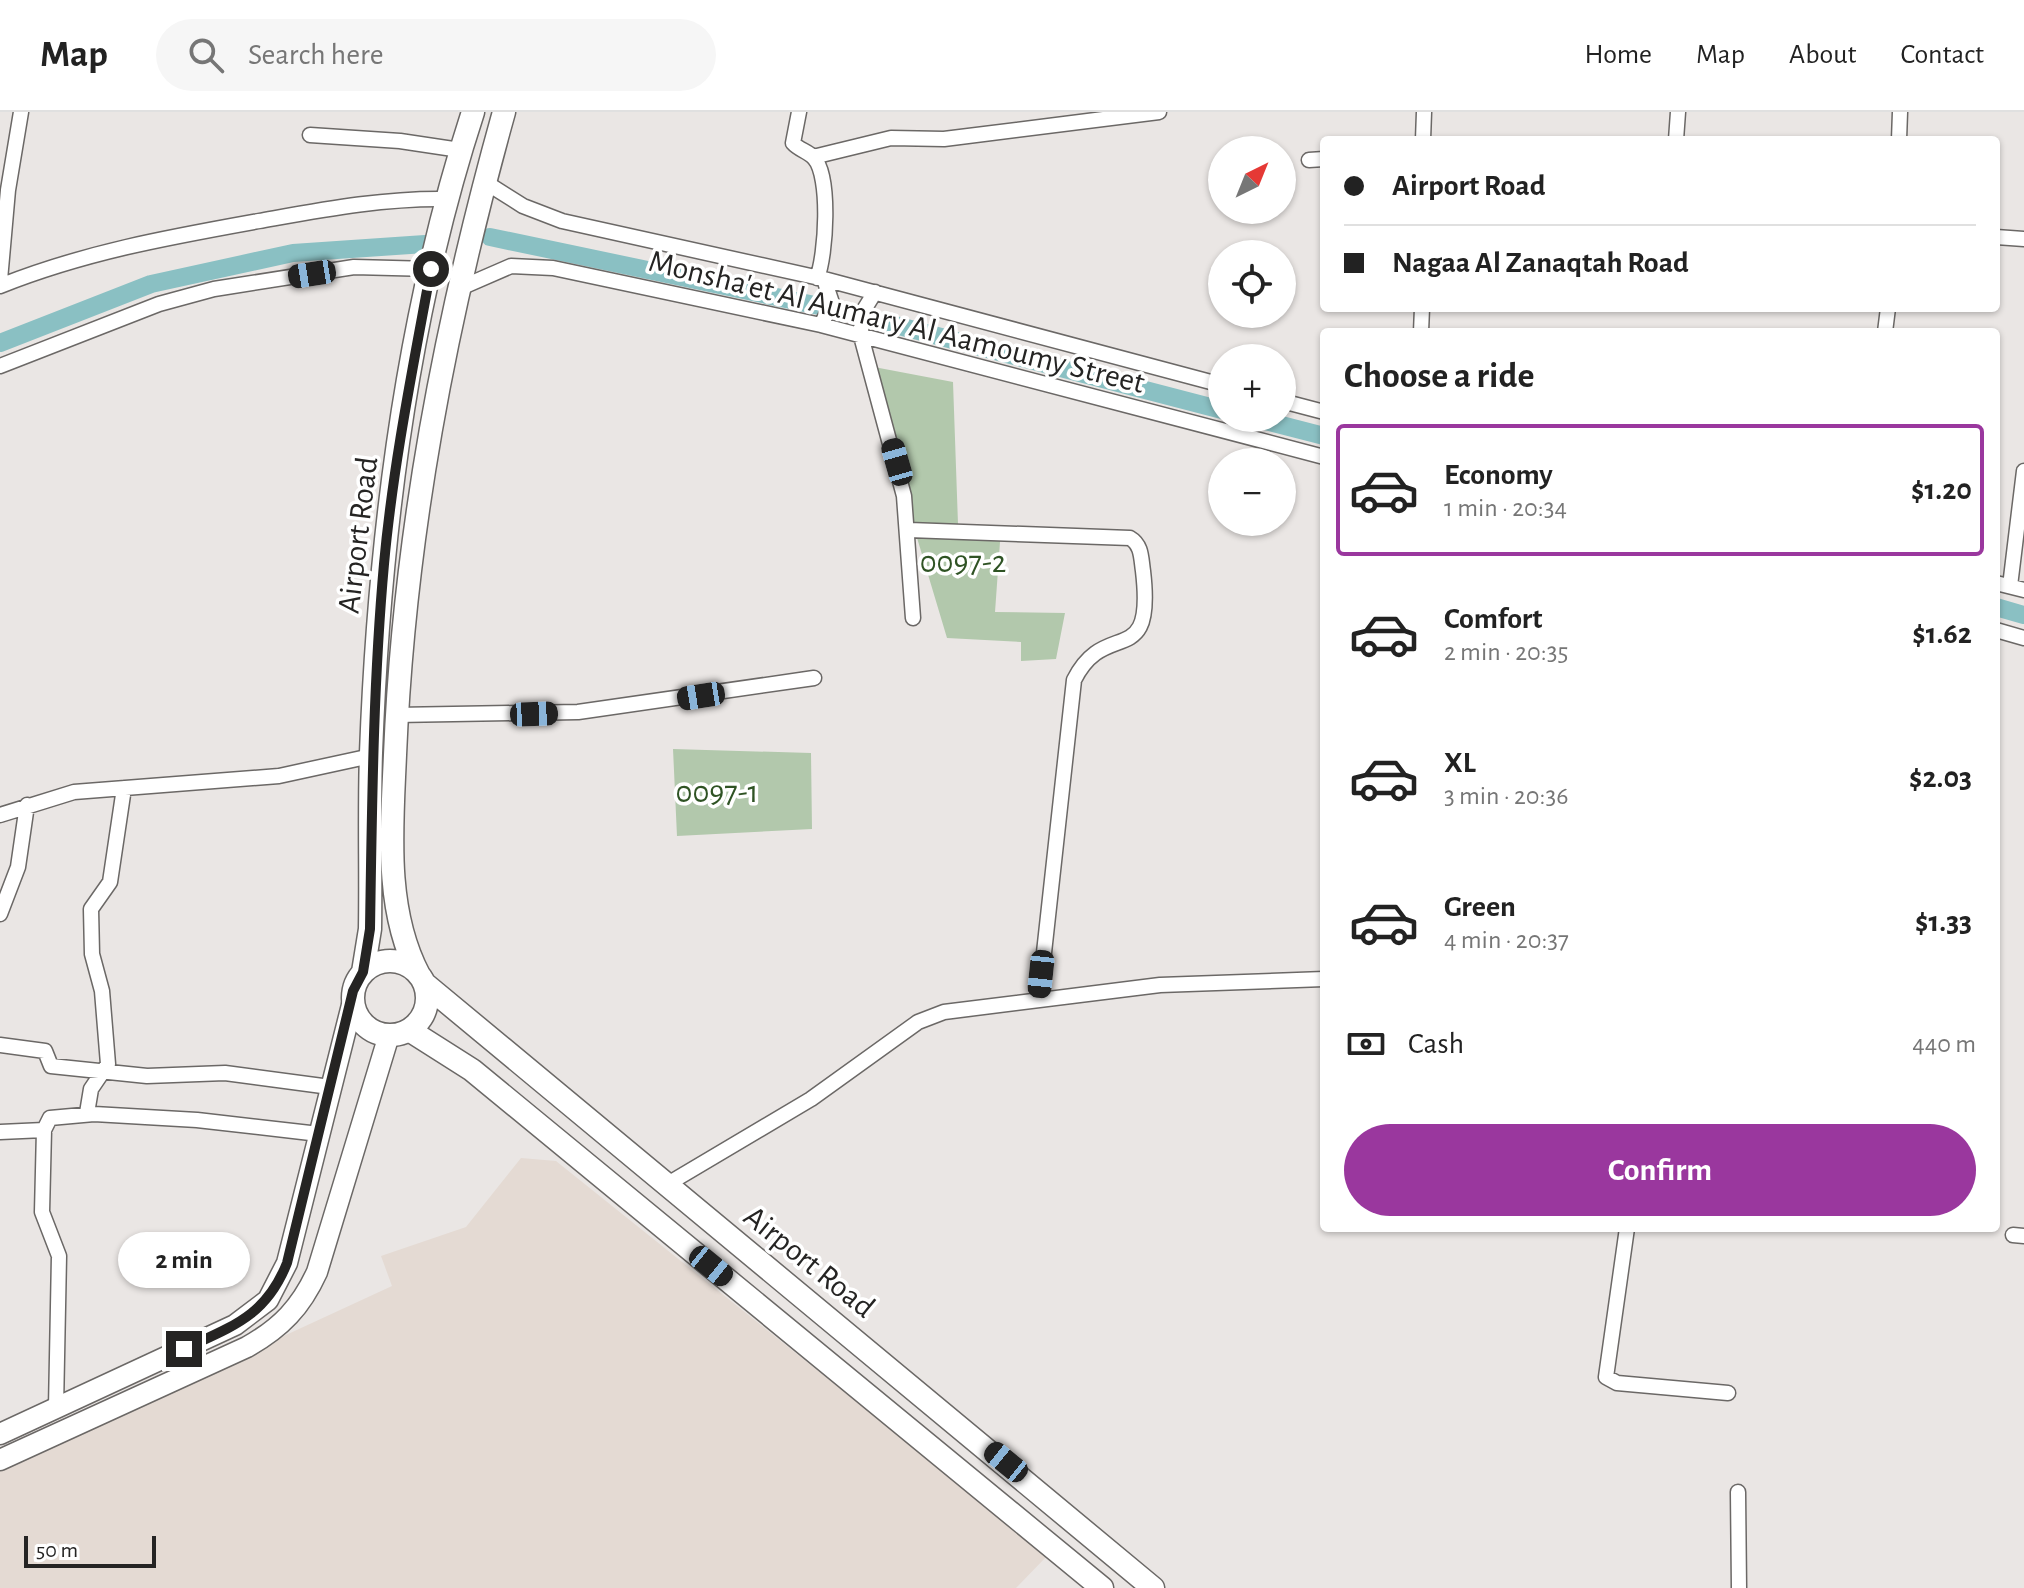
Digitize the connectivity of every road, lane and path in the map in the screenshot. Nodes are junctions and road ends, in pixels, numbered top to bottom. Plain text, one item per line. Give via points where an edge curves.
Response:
1 (21, 112) edge
2 (473, 112) edge
3 (504, 112) edge
4 (799, 112) edge
5 (1159, 112) edge
6 (1424, 112) edge
7 (1678, 112) edge
8 (1900, 112) edge
9 (310, 135) dead end
10 (1423, 136) edge
11 (1676, 136) edge
12 (1899, 136) edge
13 (460, 150) junction
14 (813, 157) junction
15 (485, 182) junction
16 (446, 199) junction
17 (2000, 237) edge
18 (2024, 239) edge
19 (431, 269) junction
20 (820, 278) junction
21 (0, 283) edge
22 (458, 289) junction
23 (875, 292) junction
24 (821, 325) junction
25 (861, 336) junction
26 (0, 366) edge
27 (1208, 381) edge
28 (1296, 405) edge
29 (1320, 411) edge
30 (1320, 456) edge
31 (2024, 471) edge
32 (909, 530) junction
33 (2010, 586) edge
34 (913, 618) dead end
35 (2000, 631) edge
36 (2024, 638) edge
37 (814, 678) dead end
38 (396, 715) junction
39 (371, 756) junction
40 (124, 788) junction
41 (27, 805) junction
42 (0, 815) edge
43 (0, 914) edge
44 (363, 972) junction
45 (422, 979) junction
46 (1320, 979) edge
47 (1039, 998) junction
48 (353, 1001) junction
49 (399, 1032) junction
50 (0, 1045) edge
51 (104, 1074) junction
52 (330, 1087) junction
53 (87, 1113) junction
54 (44, 1130) junction
55 (0, 1132) edge
56 (319, 1134) junction
57 (666, 1185) junction
58 (295, 1227) junction
59 (1626, 1232) edge
60 (328, 1237) junction
61 (1728, 1393) dead end
62 (56, 1408) junction
63 (0, 1434) edge
64 (0, 1460) edge
65 (1738, 1492) dead end
66 (1102, 1588) edge
67 (1153, 1588) edge
68 (1739, 1588) edge

1 - 21 street
2 - 13 main road, Airport Road
3 - 15 main road, Airport Road
4 - 14 street via 793,143
5 - 14 street via 944,139 891,138
6 - 10 street
7 - 11 street
8 - 12 street
9 - 13 street
13 - 16 main road, Airport Road
14 - 20 street via 821,178 826,233
15 - 20 street, Monsha'et Al Aumary Al Aamoumy Street via 523,206 562,221
15 - 22 main road, Airport Road
16 - 19 main road, Airport Road
16 - 21 street via 361,203 140,241
17 - 18 street
19 - 26 street via 354,267 214,289 159,304
19 - 39 main road, Airport Road via 384,561
20 - 23 street, Monsha'et Al Aumary Al Aamoumy Street
20 - 24 street via 832,303
22 - 24 street, Monsha'et Al Aumary Al Aamoumy Street via 491,272 532,264
22 - 38 main road, Airport Road via 422,473
23 - 25 street via 862,313
23 - 27 street, Monsha'et Al Aumary Al Aamoumy Street
24 - 25 street, Monsha'et Al Aumary Al Aamoumy Street
25 - 30 street, Monsha'et Al Aumary Al Aamoumy Street
25 - 32 street via 897,462
28 - 29 street
31 - 33 street
32 - 34 street
32 - 47 street via 1130,538 1140,547 1145,594 1141,629 1097,651 1074,680
35 - 36 street
37 - 38 street via 578,712
38 - 45 main road, Airport Road via 392,835 398,906 404,942
39 - 40 street via 279,776
39 - 44 main road, Airport Road via 370,929
40 - 41 street via 74,792
40 - 51 street via 110,882 91,909 108,1064
41 - 42 street
41 - 43 street via 18,867
44 - 45 main road via 391,960 402,962
44 - 48 main road
45 - 49 main road via 427,994 423,1015
45 - 57 main road, Airport Road
46 - 47 street via 1160,985
47 - 57 street via 944,1012 918,1022 811,1099
48 - 49 main road via 361,1021 378,1033
48 - 52 street
49 - 60 street
49 - 66 main road, Airport Road via 472,1070
50 - 51 street via 45,1051 51,1066
51 - 52 street via 212,1072
51 - 53 street via 91,1089
52 - 56 street
53 - 54 street via 50,1118
53 - 56 street
54 - 55 street
54 - 62 street via 42,1212 59,1256
56 - 58 street
57 - 67 main road, Airport Road
58 - 60 street
58 - 62 street via 279,1282 253,1314
59 - 61 street via 1606,1377 1617,1383
60 - 64 street via 306,1296 270,1334
62 - 63 street
65 - 68 street

